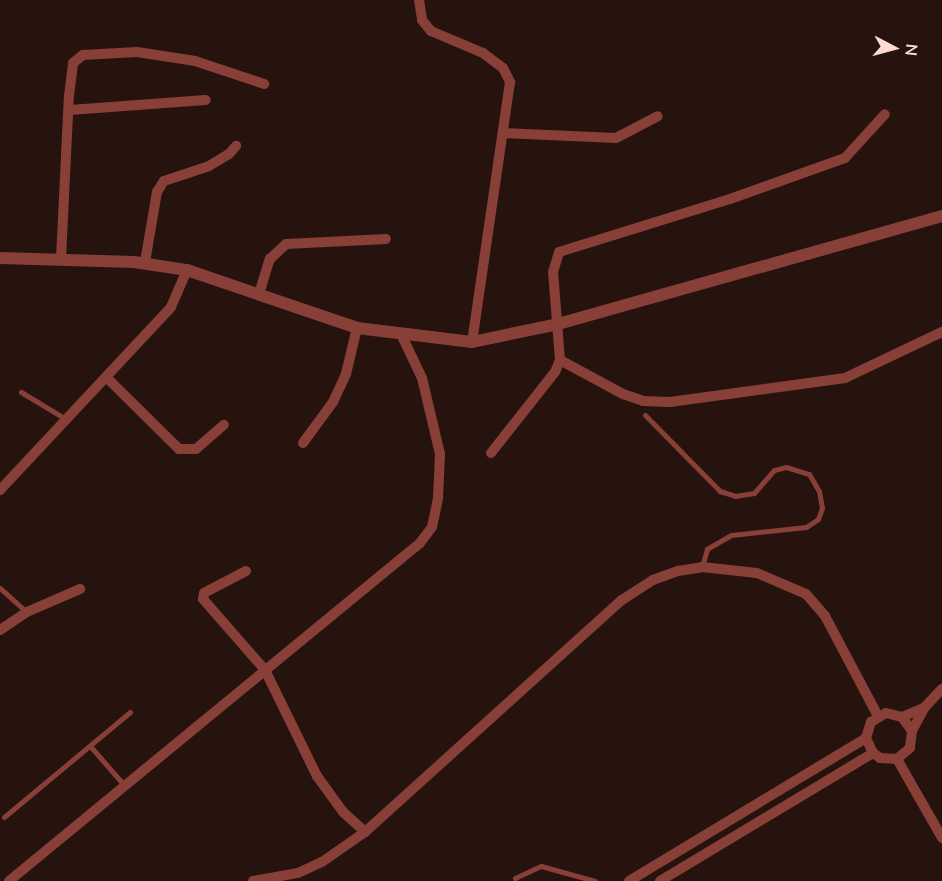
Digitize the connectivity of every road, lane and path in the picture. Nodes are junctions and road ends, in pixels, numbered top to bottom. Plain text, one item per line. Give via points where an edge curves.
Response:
1 (418, 0) edge
2 (264, 84) dead end
3 (206, 100) dead end
4 (70, 110) junction
5 (885, 114) dead end
6 (658, 116) dead end
7 (504, 133) junction
8 (236, 146) dead end
9 (942, 216) edge
10 (386, 239) dead end
11 (0, 258) edge
12 (61, 258) junction
13 (145, 262) junction
14 (187, 270) junction
15 (259, 294) junction
16 (558, 324) junction
17 (357, 328) junction
18 (942, 332) edge
19 (402, 336) junction
20 (472, 342) junction
21 (560, 360) junction
22 (106, 377) junction
23 (21, 392) dead end
24 (645, 416) dead end
25 (67, 419) junction
26 (224, 425) dead end
27 (303, 443) dead end
28 (491, 453) dead end
29 (0, 490) edge
30 (702, 567) junction
31 (246, 572) dead end
32 (0, 588) edge
33 (80, 589) dead end
34 (27, 612) junction
35 (0, 630) edge
36 (265, 670) junction
37 (942, 689) edge
38 (925, 707) junction
39 (130, 712) dead end
40 (878, 716) junction
41 (902, 717) junction
42 (912, 731) junction
43 (866, 738) junction
44 (92, 747) junction
45 (873, 753) junction
46 (897, 759) junction
47 (124, 785) junction
48 (746, 811) junction
49 (4, 817) dead end
50 (754, 824) junction
51 (365, 832) junction
52 (942, 838) edge
53 (515, 878) dead end
54 (9, 881) edge
55 (253, 881) edge
56 (595, 881) edge
57 (629, 881) edge
58 (660, 881) edge

1 - 7 street via 422,20 431,31 483,53 503,68 510,82
2 - 4 street via 195,61 137,52 83,54 73,63
3 - 4 street
4 - 12 street
5 - 16 street via 867,130 857,147 838,160 730,199 560,252 554,272
6 - 7 street via 615,138
7 - 20 street
8 - 13 street via 209,166 164,181 157,192
9 - 16 street
10 - 15 street via 286,244 270,259
11 - 12 street
12 - 13 street
13 - 14 street
14 - 15 street
14 - 22 street via 171,307
15 - 17 street
16 - 20 street
16 - 21 street
17 - 19 street
17 - 27 street via 346,374 333,402
18 - 21 street via 845,378 670,402 643,401 623,394
19 - 20 street
19 - 36 street via 422,378 440,454 432,527 420,543
21 - 28 street via 555,372
22 - 25 street
22 - 26 street via 179,449 196,449
23 - 25 lane
24 - 30 lane via 720,491 735,496 754,493 774,470 786,467 809,474 819,490 822,508 818,519 806,527 732,535 707,549
25 - 29 street
30 - 40 street via 757,573 806,594 825,616
30 - 51 street via 653,579 622,600
31 - 36 street via 204,593 203,599
32 - 34 lane
33 - 34 street
34 - 35 street
36 - 47 street
36 - 51 street via 317,776 343,812
37 - 38 street
38 - 41 street
38 - 42 street
39 - 44 lane
40 - 41 street via 886,713
40 - 43 street via 871,722
41 - 42 street
42 - 46 street via 910,748
43 - 45 street
43 - 48 street
44 - 47 lane
44 - 49 lane
45 - 46 street
45 - 50 street
46 - 52 street
47 - 54 street
48 - 50 street
48 - 57 street
50 - 58 street
51 - 55 street via 306,870
53 - 56 lane via 541,866

